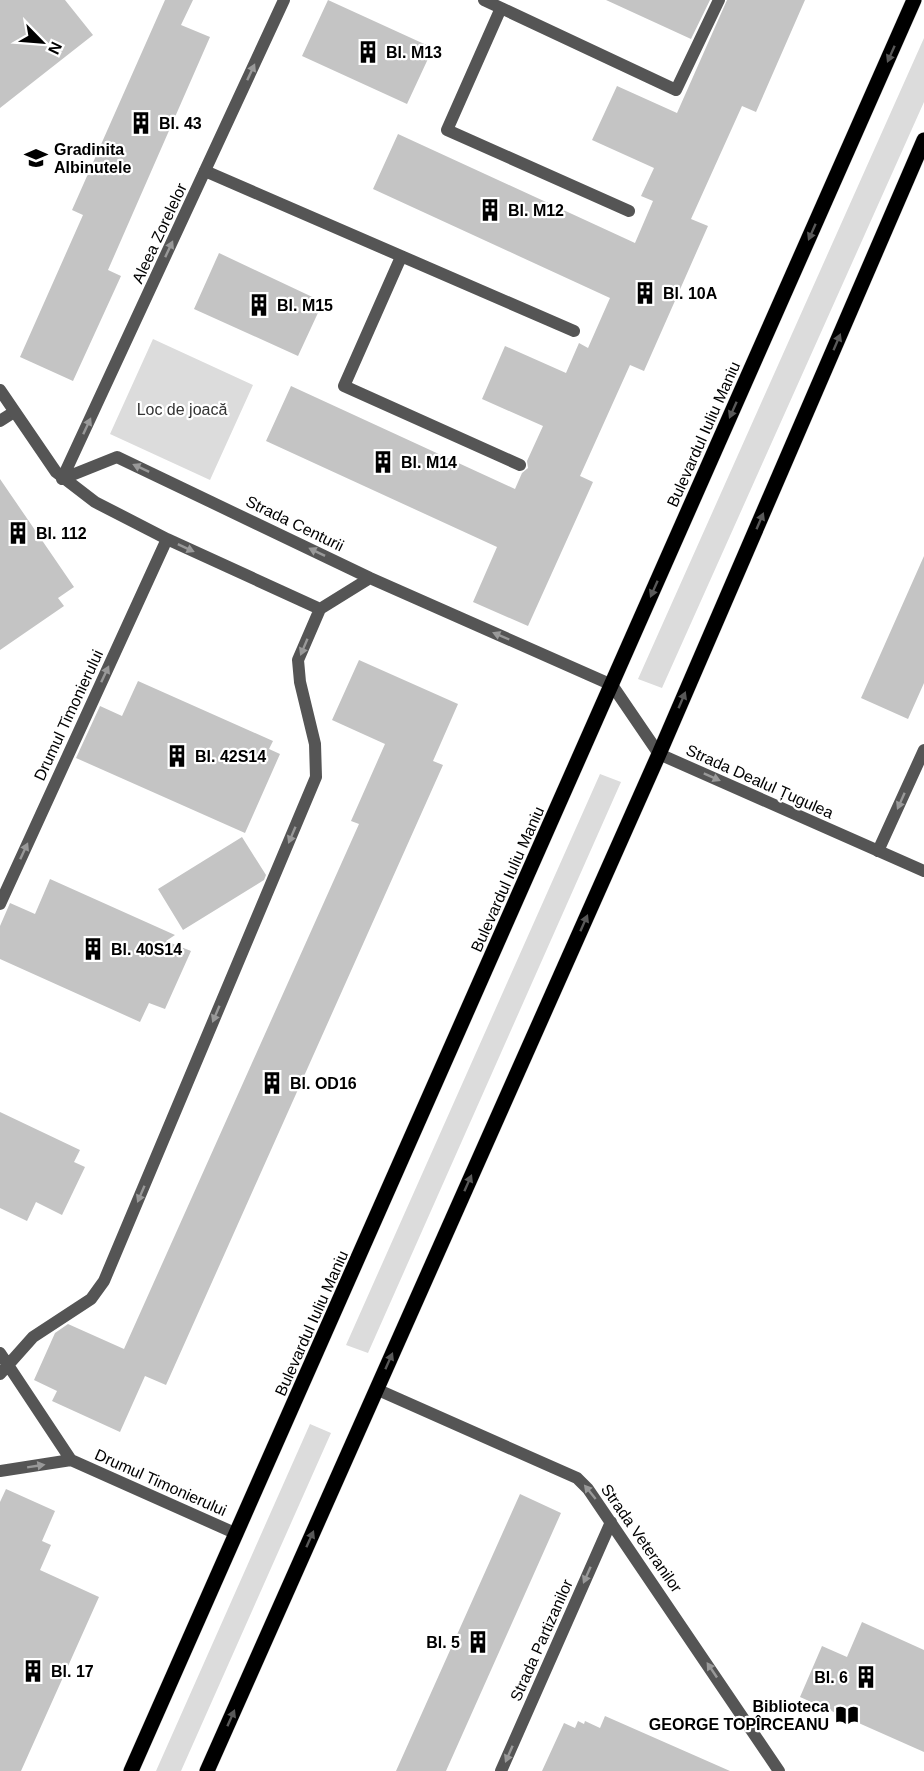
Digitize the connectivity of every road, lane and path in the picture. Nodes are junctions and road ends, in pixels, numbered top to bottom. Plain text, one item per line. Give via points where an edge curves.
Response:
1 (284, 0) edge
2 (484, 0) edge
3 (719, 0) edge
4 (914, 0) edge
5 (501, 8) junction
6 (924, 141) edge
7 (205, 171) junction
8 (630, 211) dead end
9 (401, 257) junction
10 (574, 331) dead end
11 (0, 390) edge
12 (14, 412) junction
13 (0, 421) edge
14 (520, 465) dead end
15 (62, 479) junction
16 (166, 539) junction
17 (370, 578) junction
18 (320, 609) junction
19 (612, 685) junction
20 (924, 750) edge
21 (659, 754) junction
22 (878, 851) junction
23 (924, 871) edge
24 (0, 904) edge
25 (2, 1364) edge
26 (376, 1389) junction
27 (71, 1460) junction
28 (0, 1471) edge
29 (611, 1522) junction
30 (237, 1534) junction
31 (131, 1771) edge
32 (207, 1771) edge
33 (501, 1771) edge
34 (779, 1771) edge

7 -> 1 street, Aleea Zorelelor
2 - 5 street
3 - 5 street via 676,90
4 -> 19 main road, Bulevardul Iuliu Maniu
5 - 8 street via 447,130
21 -> 6 main road
7 - 9 street
15 -> 7 street, Aleea Zorelelor
9 - 10 street
9 - 14 street via 344,386
11 - 12 street
12 - 13 street
12 - 15 street
15 - 16 street via 95,502
17 -> 15 street, Strada Centurii via 117,457
16 -> 18 street
24 -> 16 street, Drumul Timonierului
17 - 18 street
19 -> 17 street, Strada Centurii
18 -> 25 street via 298,660 315,744 316,777 312,788 104,1281 91,1299 33,1337
19 - 21 street, Strada Dealul Țugulea
19 - 30 main road, Bulevardul Iuliu Maniu
20 -> 22 street
21 -> 22 street, Strada Dealul Țugulea
26 -> 21 main road
22 - 23 street, Strada Dealul Țugulea
25 - 27 street
29 -> 26 street, Strada Veteranilor via 577,1478
32 -> 26 main road
28 -> 27 street
27 - 30 street, Drumul Timonierului
29 -> 33 street, Strada Partizanilor
34 -> 29 street, Strada Veteranilor
30 - 31 main road, Bulevardul Iuliu Maniu

